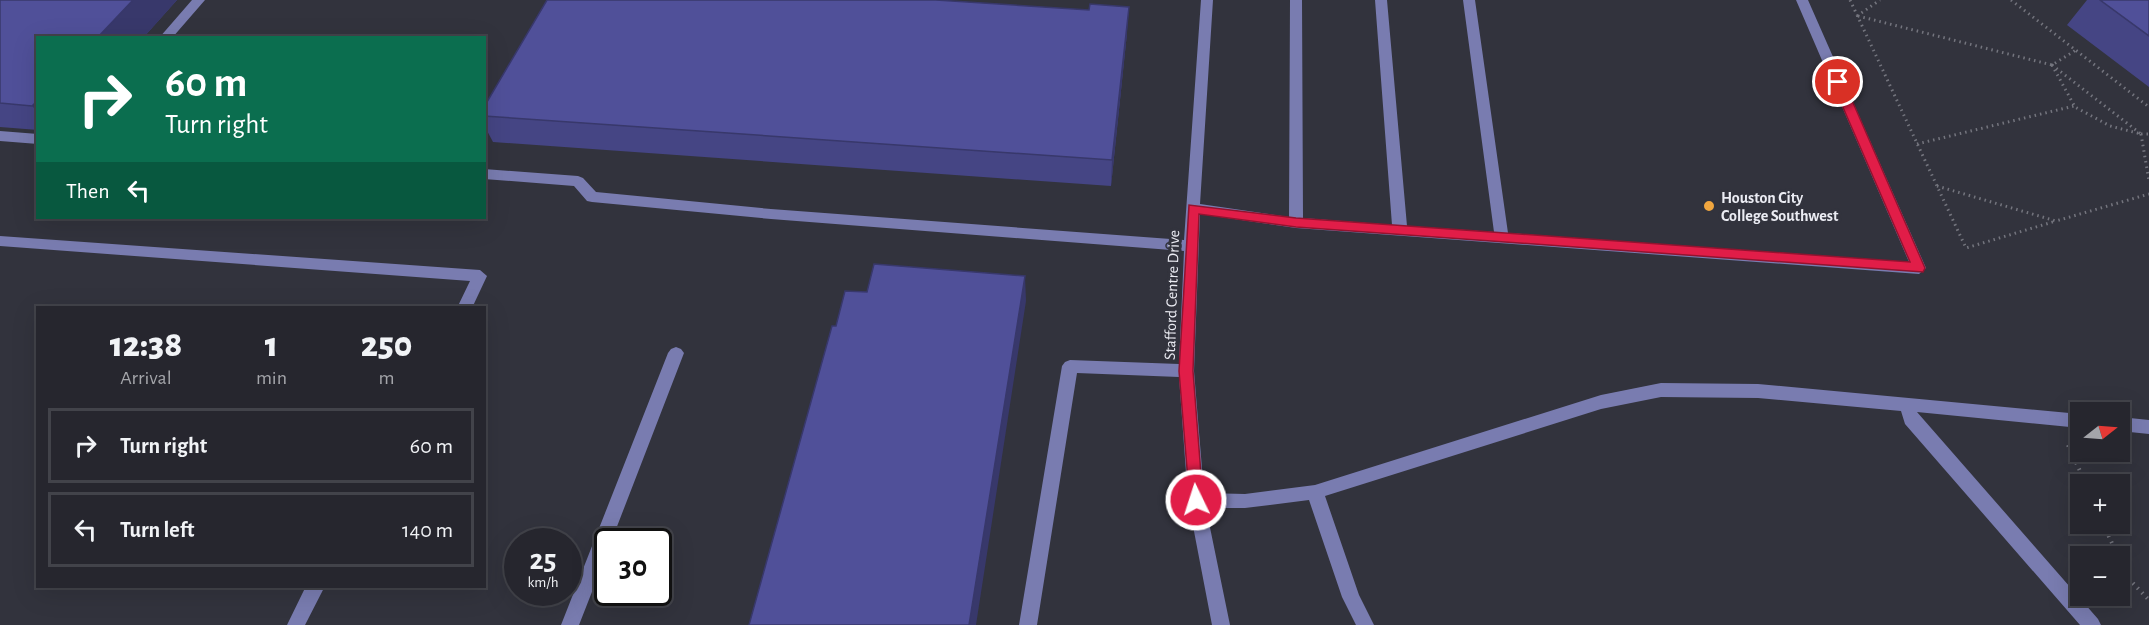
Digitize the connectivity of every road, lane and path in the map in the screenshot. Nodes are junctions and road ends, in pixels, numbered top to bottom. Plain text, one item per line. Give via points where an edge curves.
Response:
1 (199, 0) edge
2 (1207, 0) edge
3 (1296, 0) edge
4 (1381, 0) edge
5 (1469, 0) edge
6 (1802, 0) edge
7 (1850, 0) edge
8 (1880, 0) edge
9 (2011, 0) edge
10 (1857, 16) junction
11 (167, 36) edge
12 (2076, 50) junction
13 (2052, 65) junction
14 (2074, 106) junction
15 (2149, 107) edge
16 (2149, 134) edge
17 (2143, 135) junction
18 (0, 136) edge
19 (36, 139) edge
20 (1917, 144) junction
21 (486, 174) edge
22 (2149, 181) edge
23 (1937, 186) junction
24 (2149, 194) edge
25 (1193, 208) junction
26 (2056, 221) junction
27 (1296, 223) junction
28 (1400, 230) junction
29 (1502, 238) junction
30 (0, 241) edge
31 (1191, 246) junction
32 (465, 306) edge
33 (676, 353) dead end
34 (1186, 371) junction
35 (1907, 405) junction
36 (2070, 420) edge
37 (2130, 425) edge
38 (2149, 427) edge
39 (1315, 492) junction
40 (1196, 500) junction
41 (2130, 580) edge
42 (315, 588) edge
43 (2149, 600) edge
44 (296, 625) edge
45 (570, 625) edge
46 (1028, 625) edge
47 (1221, 625) edge
48 (1365, 625) edge
49 (2092, 625) edge

1 - 11 street
2 - 25 street, Stafford Centre Drive
3 - 27 street
4 - 28 street
5 - 29 street
6 - 29 street via 1919,268
7 - 10 path
8 - 10 path
9 - 12 path
10 - 13 path
10 - 20 path
12 - 13 path
12 - 15 path
13 - 14 path
13 - 17 path
14 - 17 path via 2126,132
14 - 20 path
16 - 17 path
17 - 22 path
18 - 19 street
20 - 23 path
21 - 31 street via 578,181 592,197
23 - 26 path
23 - 26 path via 1966,248
24 - 26 path
25 - 27 street
25 - 31 street, Stafford Centre Drive
27 - 28 street
28 - 29 street
30 - 32 street via 480,276
31 - 34 street, Stafford Centre Drive
33 - 45 street
34 - 40 street, Stafford Centre Drive
34 - 46 street via 1071,366
35 - 36 street
35 - 39 street via 1758,392 1661,390 1601,402
35 - 49 street via 1911,419
37 - 38 street
39 - 40 street via 1245,501
39 - 48 street via 1351,597
40 - 47 street, Stafford Centre Drive
41 - 43 path
42 - 44 street

